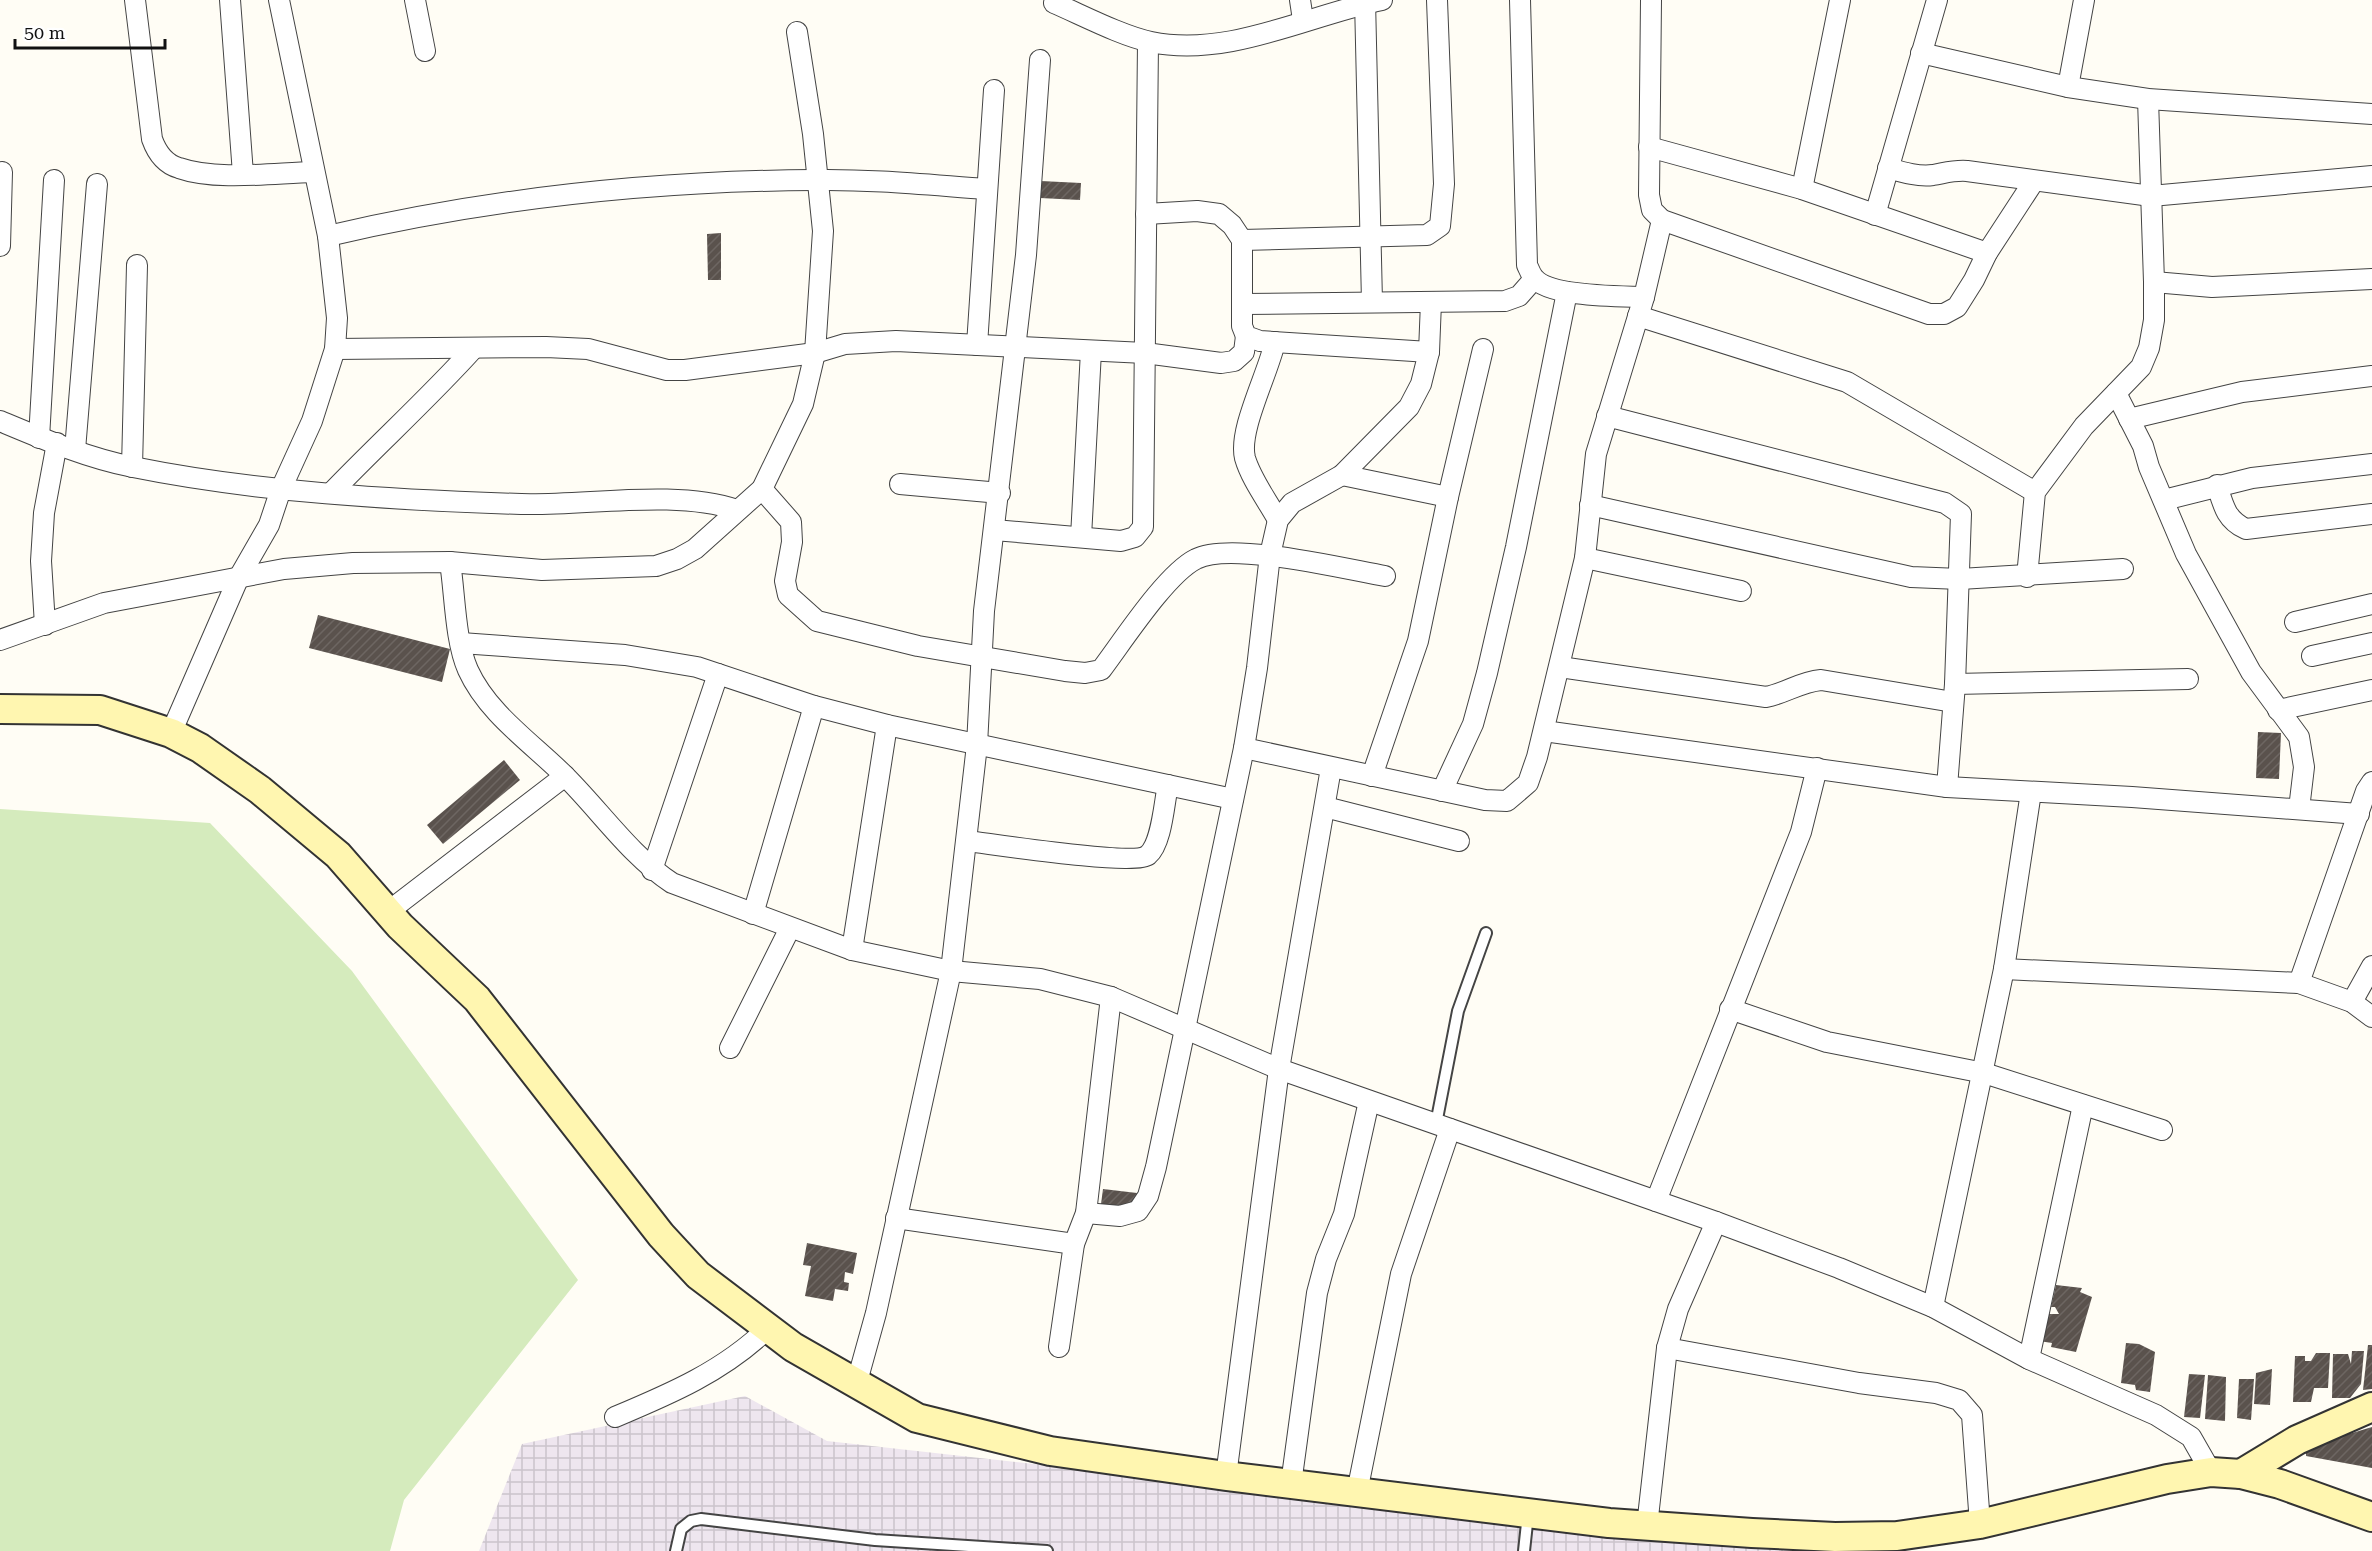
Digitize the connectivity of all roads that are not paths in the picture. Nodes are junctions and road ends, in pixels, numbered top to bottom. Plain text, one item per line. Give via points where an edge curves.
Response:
1 (135, 0) edge
2 (230, 0) edge
3 (279, 0) edge
4 (415, 0) edge
5 (1300, 0) edge
6 (1437, 0) edge
7 (1520, 0) edge
8 (1651, 0) edge
9 (1840, 0) edge
10 (1937, 0) edge
11 (2084, 0) edge
12 (1371, 1) edge
13 (1054, 3) dead end
14 (1304, 20) junction
15 (797, 32) dead end
16 (1148, 42) junction
17 (425, 51) dead end
18 (1922, 53) junction
19 (1040, 60) dead end
20 (2068, 87) junction
21 (994, 90) dead end
22 (2148, 99) junction
23 (2372, 114) edge
24 (1649, 147) junction
25 (1888, 168) junction
26 (2, 172) dead end
27 (313, 172) junction
28 (243, 174) junction
29 (2372, 176) edge
30 (54, 180) dead end
31 (817, 180) junction
32 (2034, 181) junction
33 (97, 184) dead end
34 (987, 189) junction
35 (1802, 189) junction
36 (2151, 196) junction
37 (1146, 214) junction
38 (1875, 215) junction
39 (1662, 220) junction
40 (328, 236) junction
41 (1370, 237) junction
42 (1242, 240) junction
43 (0, 246) edge
44 (1987, 253) junction
45 (137, 265) dead end
46 (1534, 279) junction
47 (2372, 279) edge
48 (2154, 282) junction
49 (1567, 292) junction
50 (1372, 302) junction
51 (1431, 302) junction
52 (1244, 304) junction
53 (1641, 307) junction
54 (1246, 336) junction
55 (1275, 342) junction
56 (977, 345) junction
57 (474, 348) junction
58 (335, 349) junction
59 (1016, 349) junction
60 (1483, 349) dead end
61 (1091, 351) junction
62 (1429, 352) junction
63 (815, 353) junction
64 (1145, 353) junction
65 (2372, 376) edge
66 (2116, 393) junction
67 (1607, 416) junction
68 (2129, 418) junction
69 (0, 421) edge
70 (57, 444) junction
71 (2372, 464) edge
72 (132, 467) junction
73 (1342, 475) junction
74 (900, 484) dead end
75 (2217, 485) junction
76 (281, 489) junction
77 (762, 489) junction
78 (332, 492) junction
79 (2035, 492) junction
80 (1000, 493) junction
81 (1448, 497) junction
82 (2164, 500) junction
83 (1590, 505) junction
84 (737, 510) junction
85 (2372, 514) edge
86 (1278, 519) junction
87 (994, 530) junction
88 (1081, 537) junction
89 (1270, 555) junction
90 (1585, 558) junction
91 (450, 562) junction
92 (2122, 569) dead end
93 (1385, 576) dead end
94 (2027, 577) junction
95 (238, 579) junction
96 (1960, 579) junction
97 (1741, 591) dead end
98 (2372, 604) edge
99 (2295, 622) dead end
100 (45, 625) junction
101 (0, 640) edge
102 (461, 643) junction
103 (2372, 643) edge
104 (982, 655) junction
105 (2312, 656) dead end
106 (1560, 667) junction
107 (718, 674) junction
108 (2188, 679) dead end
109 (2372, 690) edge
110 (1954, 693) junction
111 (814, 706) junction
112 (0, 709) edge
113 (2278, 710) junction
114 (887, 725) junction
115 (1544, 730) junction
116 (171, 733) junction
117 (977, 745) junction
118 (1244, 748) junction
119 (1331, 768) junction
120 (1817, 768) junction
121 (565, 776) junction
122 (1372, 776) junction
123 (2372, 782) edge
124 (1168, 785) junction
125 (1947, 787) junction
126 (1442, 791) junction
127 (2031, 792) junction
128 (1233, 799) junction
129 (1325, 807) junction
130 (2299, 809) junction
131 (2359, 814) junction
132 (967, 841) junction
133 (1459, 841) dead end
134 (652, 870) junction
135 (389, 910) junction
136 (753, 914) junction
137 (790, 928) junction
138 (1486, 933) dead end
139 (852, 950) junction
140 (2372, 966) edge
141 (2004, 969) junction
142 (951, 971) junction
143 (2299, 983) junction
144 (1111, 997) junction
145 (2352, 1002) junction
146 (1730, 1009) junction
147 (2372, 1017) edge
148 (1184, 1026) junction
149 (730, 1048) dead end
150 (1279, 1069) junction
151 (1984, 1073) junction
152 (1369, 1101) junction
153 (2084, 1105) junction
154 (1443, 1126) junction
155 (2162, 1130) dead end
156 (1656, 1201) junction
157 (1086, 1213) junction
158 (896, 1218) junction
159 (1716, 1222) junction
160 (1074, 1244) junction
161 (1933, 1307) junction
162 (768, 1328) junction
163 (1059, 1347) dead end
164 (1667, 1348) junction
165 (2029, 1359) junction
166 (856, 1385) junction
167 (2372, 1407) edge
168 (615, 1418) dead end
169 (2211, 1472) junction
170 (2241, 1474) junction
171 (1226, 1476) junction
172 (1291, 1484) junction
173 (1358, 1492) junction
174 (1528, 1513) junction
175 (2372, 1517) edge
176 (1980, 1524) junction
177 (1647, 1526) junction
178 (874, 1545) edge
179 (676, 1551) edge
180 (1047, 1551) edge
181 (1524, 1551) edge

1 - 28 street via 156,151 179,168
2 - 28 street
3 - 27 street
4 - 17 street
5 - 14 street
6 - 41 street via 1444,184 1440,226 1427,235
7 - 46 street via 1525,249
8 - 24 street
9 - 35 street
10 - 18 street
11 - 20 street
12 - 14 street
12 - 41 street
13 - 16 street
14 - 16 street via 1218,45 1186,48
15 - 31 street
16 - 37 street
18 - 20 street
18 - 25 street
19 - 59 street
20 - 22 street
21 - 34 street
22 - 23 street
22 - 36 street
24 - 35 street
24 - 39 street via 1649,195 1652,210
25 - 32 street via 1917,175 1967,171
25 - 38 street
26 - 43 street
27 - 28 street
27 - 40 street
29 - 36 street
30 - 70 street
31 - 34 street
31 - 40 street via 701,183 594,193 408,218
31 - 63 street via 823,231
32 - 36 street
32 - 44 street
33 - 70 street
34 - 56 street
35 - 38 street
36 - 48 street
37 - 42 street via 1219,214
37 - 64 street
38 - 44 street
39 - 44 street via 1929,314 1944,314 1957,307
39 - 53 street
40 - 58 street via 337,318
41 - 42 street
41 - 50 street
42 - 52 street
45 - 72 street
46 - 49 street
46 - 51 street via 1519,296 1505,301
47 - 48 street via 2212,287
48 - 66 street via 2149,348 2141,367
49 - 53 street
49 - 126 street via 1487,673 1473,724
50 - 51 street
50 - 52 street
51 - 62 street
52 - 54 street via 1242,326
53 - 67 street
53 - 79 street via 1847,382
54 - 55 street
54 - 64 street via 1244,352 1234,361
55 - 62 street
55 - 86 street via 1244,433 1243,447
56 - 59 street
56 - 63 street via 896,341 845,344
57 - 58 street
57 - 63 street via 588,349 667,370
57 - 78 street via 423,404
58 - 76 street via 312,421
59 - 61 street
59 - 80 street
60 - 81 street
61 - 64 street
61 - 88 street
62 - 73 street via 1421,384 1409,406
63 - 77 street via 803,404
64 - 88 street via 1143,527 1135,537 1121,540
65 - 68 street via 2242,392
66 - 68 street
66 - 79 street via 2074,438
67 - 83 street via 1596,454
67 - 96 street via 1945,503 1961,514
68 - 82 street
69 - 70 street
70 - 72 street
70 - 100 street via 44,513 41,561
71 - 75 street
72 - 76 street
73 - 81 street
73 - 86 street via 1293,503
74 - 80 street
75 - 82 street
75 - 85 street via 2226,514 2246,529
76 - 78 street
76 - 95 street via 268,525
77 - 84 street
77 - 104 street via 792,522 785,581 788,595 817,621 918,645
78 - 84 street via 427,501 524,504 714,502
79 - 94 street
80 - 87 street
81 - 122 street via 1418,640
82 - 113 street via 2186,554 2251,672
83 - 90 street
83 - 96 street via 1911,577
84 - 91 street via 695,549 656,566 542,570
86 - 89 street
87 - 88 street
87 - 104 street
89 - 93 street
89 - 104 street via 1219,553 1196,558 1168,584 1101,670 1065,671
89 - 118 street
90 - 97 street
90 - 106 street
91 - 95 street via 353,563 284,569
91 - 102 street
92 - 94 street
94 - 96 street
95 - 100 street via 104,603
95 - 116 street
96 - 110 street
98 - 99 street
100 - 101 street
102 - 107 street via 625,655
102 - 121 street via 466,667 478,690 520,736
103 - 105 street
104 - 117 street
106 - 110 street via 1766,696 1821,680
106 - 115 street
107 - 111 street
107 - 134 street
108 - 110 street
109 - 113 street
110 - 125 street
111 - 114 street
111 - 136 street
112 - 116 main road via 100,710
113 - 130 street via 2298,737 2304,767
114 - 117 street
114 - 139 street
115 - 120 street
115 - 126 street via 1528,783 1507,801
116 - 135 main road via 200,748 268,797 338,855
117 - 124 street
117 - 132 street
118 - 119 street
118 - 128 street
119 - 122 street
119 - 129 street
120 - 125 street
120 - 146 street via 1801,832
121 - 134 street
121 - 135 street
122 - 126 street
123 - 131 street
124 - 128 street
124 - 132 street via 1156,846 1147,857 1094,856
125 - 127 street
127 - 130 street
127 - 141 street
128 - 148 street
129 - 133 street
129 - 150 street
130 - 131 street
131 - 143 street
132 - 142 street
134 - 136 street via 672,883
135 - 162 main road via 400,926 477,999 661,1235 698,1275
136 - 137 street
137 - 139 street
137 - 149 street
138 - 154 lane via 1458,1011
139 - 142 street
140 - 145 street
141 - 143 street
141 - 151 street
142 - 144 street via 1040,979
142 - 158 street
143 - 145 street
144 - 148 street
144 - 157 street
145 - 147 street
146 - 151 street via 1827,1042
146 - 156 street
148 - 150 street
148 - 157 street via 1148,1196 1138,1211 1120,1216
150 - 152 street
150 - 171 street
151 - 153 street
151 - 161 street
152 - 154 street
152 - 172 street via 1344,1214 1317,1293
153 - 155 street
153 - 165 street
154 - 156 street
154 - 173 street via 1401,1274
156 - 159 street
157 - 160 street
158 - 160 street
158 - 166 street
159 - 161 street
159 - 164 street via 1678,1309
160 - 163 street
161 - 165 street
162 - 166 main road
162 - 168 street via 706,1375
164 - 176 street via 1959,1400 1972,1415
164 - 177 street
165 - 169 street via 2179,1428 2199,1447
166 - 171 main road via 916,1418 1039,1448
167 - 170 main road via 2297,1440
169 - 170 main road
169 - 176 main road
170 - 175 main road
171 - 172 main road
172 - 173 main road
173 - 174 main road
174 - 177 main road
174 - 181 lane
176 - 177 main road via 1897,1536 1835,1537
178 - 179 lane via 701,1519 681,1529
178 - 180 lane

